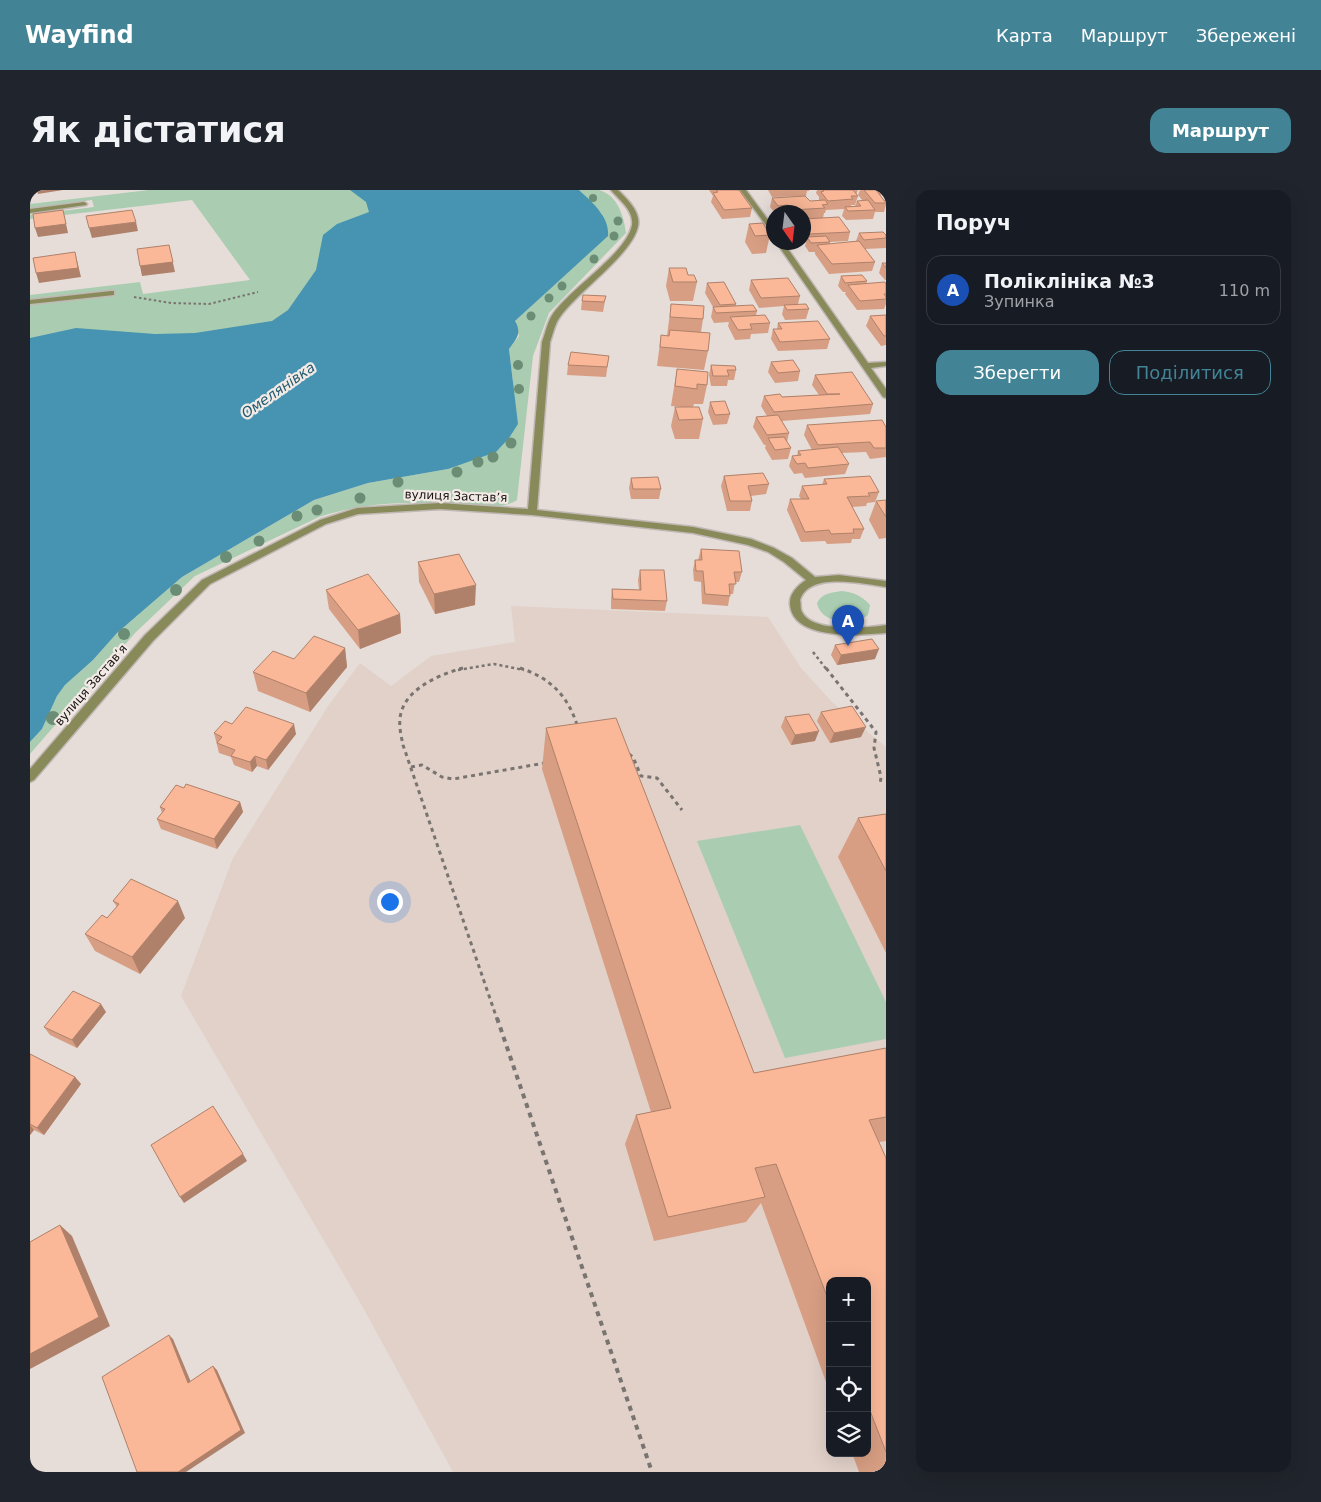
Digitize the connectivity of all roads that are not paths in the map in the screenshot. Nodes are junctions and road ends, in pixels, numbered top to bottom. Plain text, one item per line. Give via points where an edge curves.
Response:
1 (614, 190) edge
2 (743, 190) edge
3 (84, 204) dead end
4 (30, 211) edge
5 (766, 223) edge
6 (785, 250) edge
7 (111, 292) road end
8 (30, 302) edge
9 (886, 364) edge
10 (865, 366) junction
11 (886, 395) edge
12 (532, 512) junction
13 (813, 581) junction
14 (886, 584) edge
15 (886, 629) edge
16 (30, 777) edge

1 - 12 street via 631,208 634,229 621,249 555,317 550,328 546,342
2 - 5 street
3 - 4 street
6 - 10 street
7 - 8 street
9 - 10 street
10 - 11 street
12 - 13 street, вулиця Заставʼя via 725,535 771,550
12 - 16 street, вулиця Заставʼя via 398,506 358,512 323,522 206,582 149,638
13 - 14 street
13 - 15 street via 800,589 794,598 801,619 813,626 838,632

